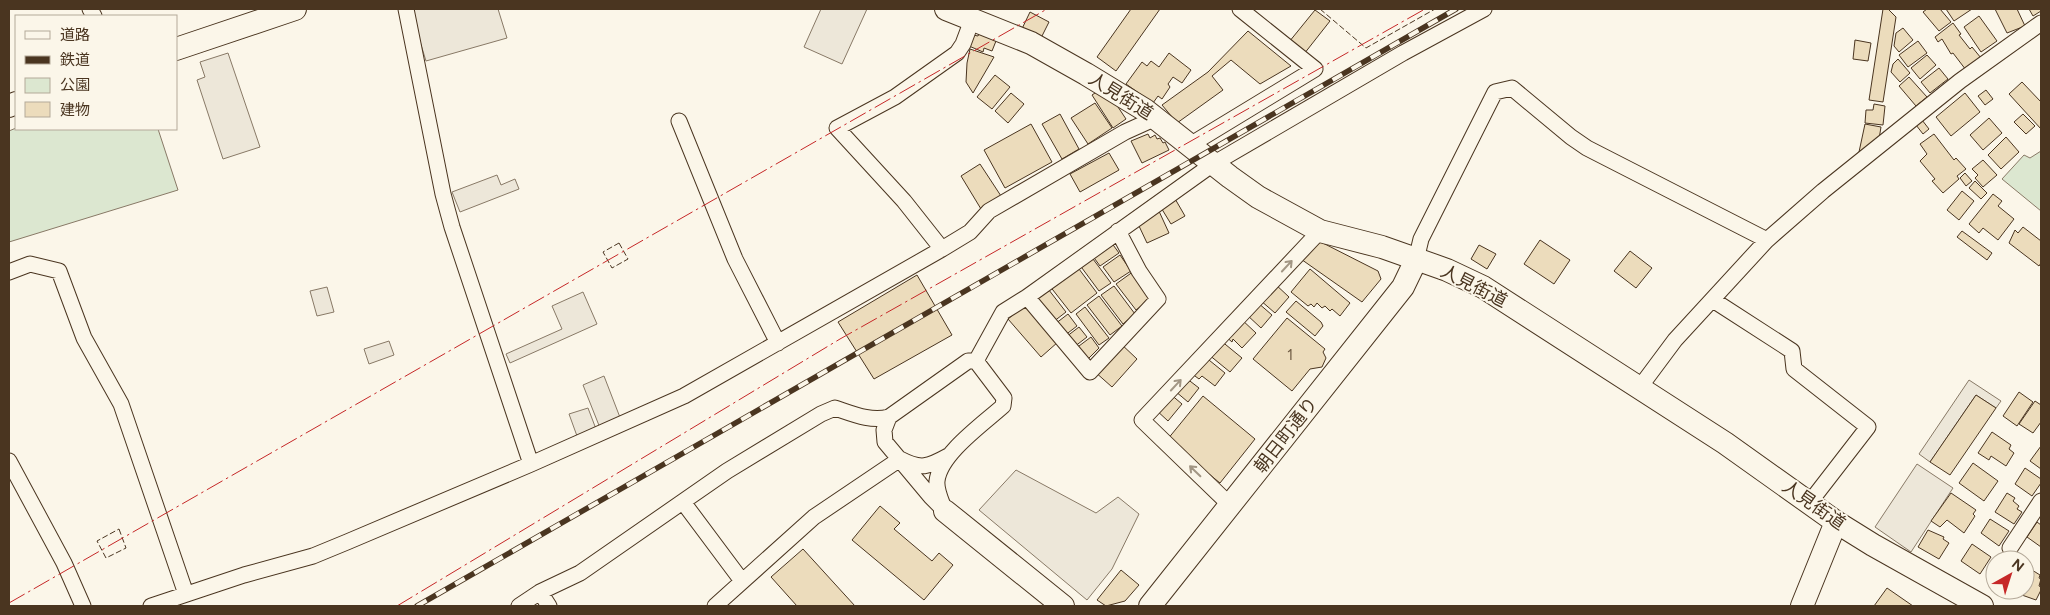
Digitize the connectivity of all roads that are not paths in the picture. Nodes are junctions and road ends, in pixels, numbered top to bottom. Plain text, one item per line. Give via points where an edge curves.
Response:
1 (292, 9) edge
2 (406, 9) edge
3 (946, 9) edge
4 (1240, 9) edge
5 (1484, 9) edge
6 (972, 20) junction
7 (2041, 24) edge
8 (178, 49) edge
9 (1156, 118) junction
10 (679, 121) dead end
11 (1190, 145) junction
12 (1213, 164) junction
13 (1118, 231) junction
14 (1320, 231) junction
15 (1766, 240) junction
16 (942, 249) junction
17 (1416, 260) junction
18 (9, 272) edge
19 (1028, 297) junction
20 (1713, 300) junction
21 (778, 343) junction
22 (976, 361) junction
23 (1640, 387) junction
24 (854, 414) junction
25 (889, 417) junction
26 (885, 442) junction
27 (949, 456) junction
28 (900, 459) junction
29 (9, 461) edge
30 (531, 464) junction
31 (2041, 501) edge
32 (684, 502) junction
33 (1810, 502) junction
34 (1230, 505) junction
35 (945, 511) junction
36 (1836, 522) junction
37 (2010, 548) dead end
38 (742, 581) junction
39 (540, 592) junction
40 (186, 594) junction
41 (1975, 605) edge
42 (83, 606) edge
43 (152, 606) edge
44 (519, 606) edge
45 (549, 606) edge
46 (715, 606) edge
47 (1063, 606) edge
48 (1150, 606) edge
49 (1802, 606) edge

1 - 8 main road
2 - 30 street via 452,227
3 - 6 main road, 人見街道
4 - 11 street via 1315,69
5 - 12 street
6 - 9 main road, 人見街道 via 1031,43
6 - 16 street via 964,44 957,53 895,97 837,128 904,201
7 - 15 street via 1960,81
9 - 11 main road, 人見街道
9 - 16 street via 1125,132 988,211 970,232
10 - 21 street via 735,259
11 - 12 main road, 人見街道
12 - 13 street
12 - 14 main road, 人見街道 via 1258,197
13 - 19 street
13 - 19 street via 1158,299 1090,372
14 - 17 main road, 人見街道
34 -> 14 street via 1142,420
15 - 17 street via 1587,148 1512,88 1495,92 1420,239
15 - 20 street
16 - 21 street
17 - 23 main road, 人見街道 via 1484,287
17 - 34 main road, 朝日町通り via 1403,287
18 - 40 street via 30,264 59,271 84,338 120,404
19 - 22 street via 1003,312
20 - 23 street via 1675,340
20 - 33 street via 1792,351 1794,369 1868,427
21 - 30 street via 684,396
22 - 25 street via 968,361
22 - 27 street via 1004,398 1003,406
23 - 33 main road, 人見街道
24 - 25 street via 880,420
24 - 26 street
24 - 32 street via 835,408 821,414 726,471
25 - 26 street via 884,430
26 - 28 street
27 - 28 street via 931,465 920,466
27 - 35 street via 937,482
28 - 35 street
28 - 38 street via 814,517
29 - 42 street via 64,563
30 - 40 street via 312,556
31 - 37 street
32 - 38 street
32 - 39 street via 580,572
33 - 36 main road, 人見街道
34 - 48 main road, 朝日町通り
35 - 47 main road
36 - 41 main road, 人見街道
36 - 49 main road
38 - 46 street
39 - 44 street
39 - 45 street
40 - 43 street

